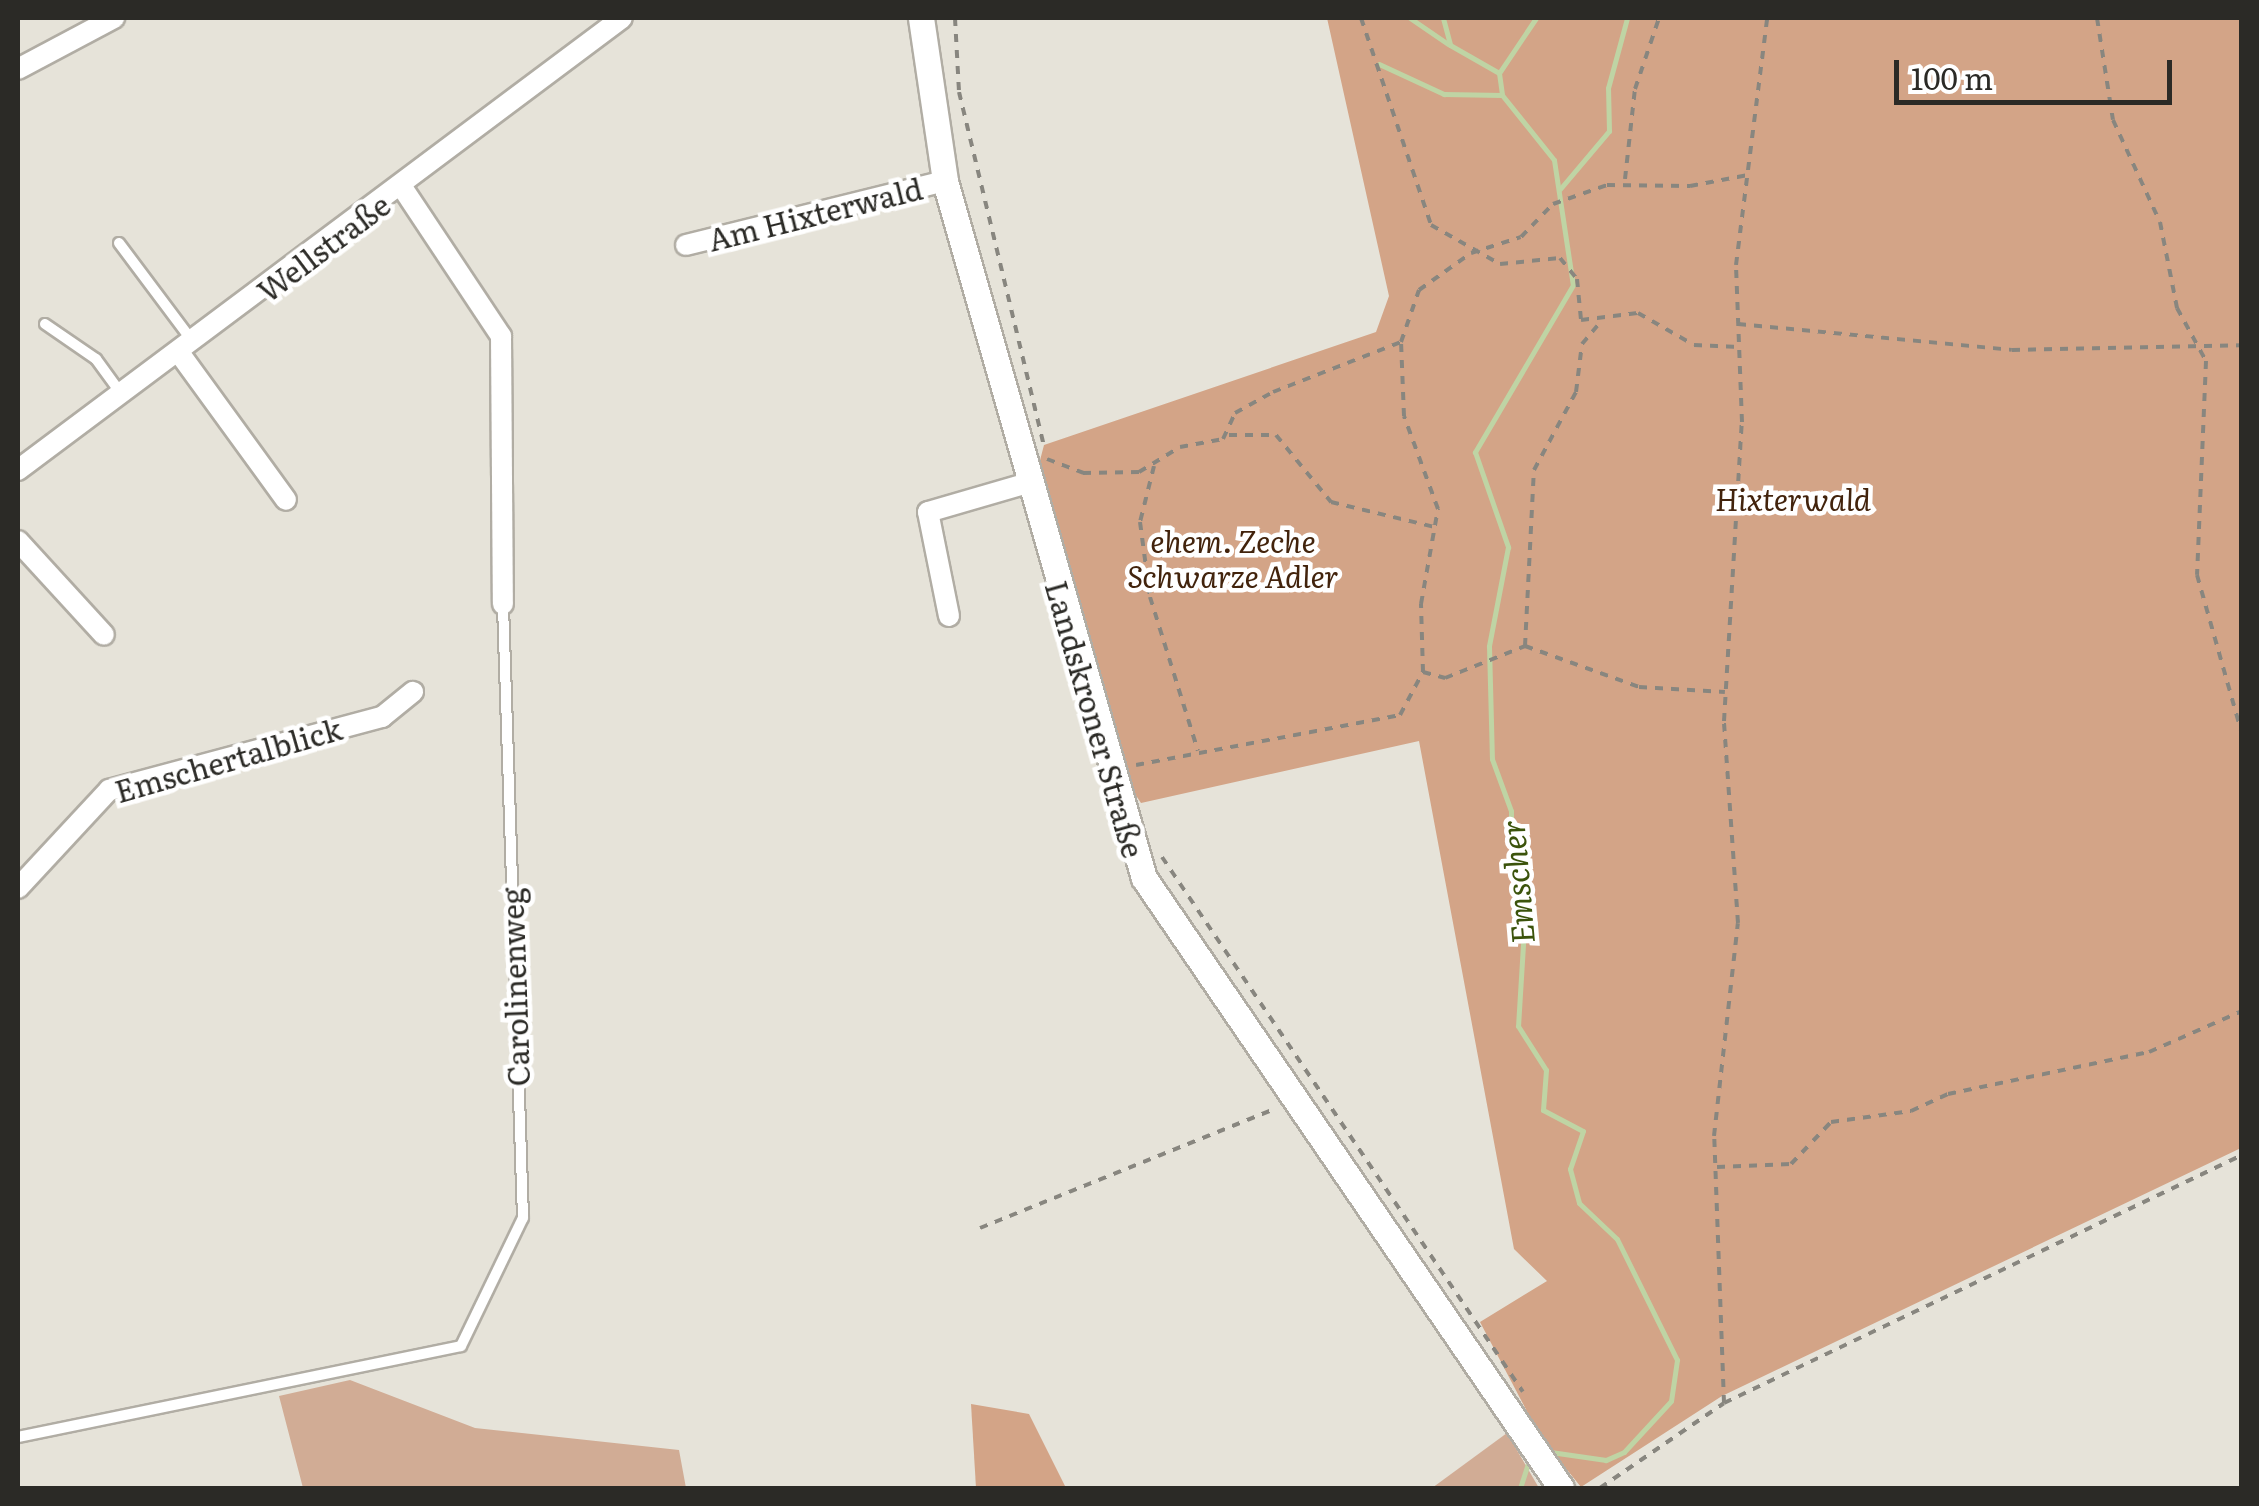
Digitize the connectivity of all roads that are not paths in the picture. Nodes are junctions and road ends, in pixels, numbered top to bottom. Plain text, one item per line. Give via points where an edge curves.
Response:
1 (114, 18) edge
2 (622, 18) edge
3 (921, 18) edge
4 (18, 69) edge
5 (945, 181) junction
6 (402, 187) junction
7 (119, 243) dead end
8 (686, 245) dead end
9 (46, 324) dead end
10 (187, 349) junction
11 (122, 395) junction
12 (18, 470) edge
13 (1033, 476) junction
14 (286, 500) dead end
15 (18, 541) edge
16 (504, 604) joint
17 (949, 616) dead end
18 (104, 635) dead end
19 (413, 692) dead end
20 (18, 888) edge
21 (18, 1438) edge
22 (1561, 1488) edge

1 - 4 street
2 - 6 street, Wellstraße
3 - 5 street, Landskroner Straße
5 - 8 street, Am Hixterwald
5 - 13 street, Landskroner Straße
6 - 10 street, Wellstraße
6 - 16 street, Carolinenweg via 500,336
7 - 10 lane
9 - 11 lane via 96,359
10 - 11 street, Wellstraße
10 - 14 street
11 - 12 street, Wellstraße
13 - 17 street via 928,512
13 - 22 street, Landskroner Straße via 1109,774 1144,878
15 - 18 street
16 - 21 lane, Carolinenweg via 523,1218 461,1346
19 - 20 street, Emschertalblick via 382,717 110,790

